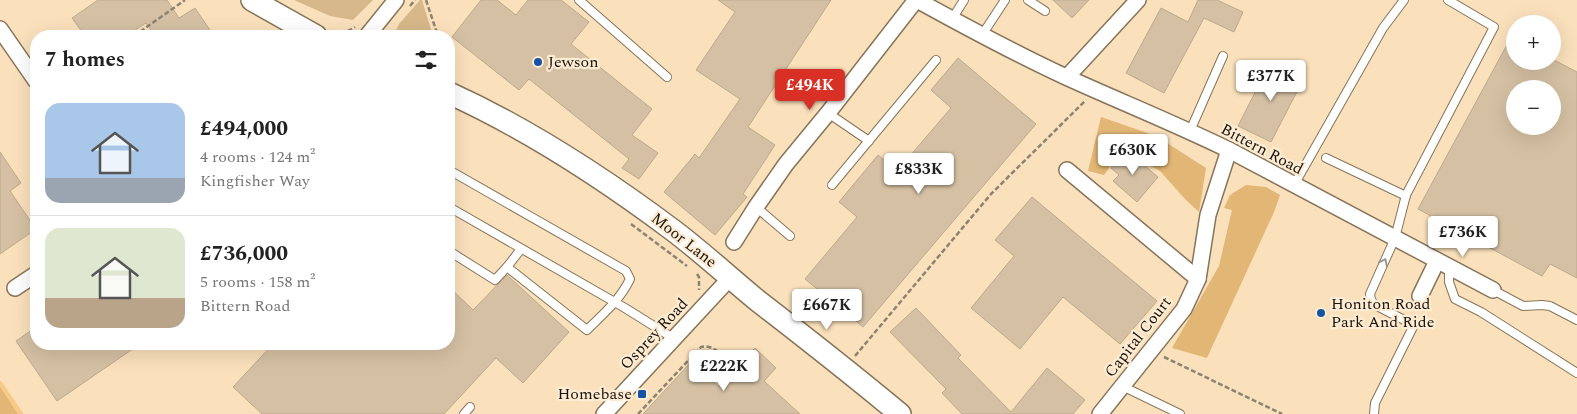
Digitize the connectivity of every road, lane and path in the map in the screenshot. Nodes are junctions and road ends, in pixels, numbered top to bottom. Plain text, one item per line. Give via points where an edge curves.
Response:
1 (185, 0) edge
2 (252, 0) edge
3 (396, 0) edge
4 (426, 0) edge
5 (579, 0) edge
6 (917, 0) edge
7 (964, 0) edge
8 (1005, 0) edge
9 (1028, 0) edge
10 (1138, 0) edge
11 (1404, 0) edge
12 (1448, 0) edge
13 (1045, 11) dead end
14 (952, 19) junction
15 (0, 29) edge
16 (144, 30) edge
17 (305, 30) edge
18 (372, 30) edge
19 (436, 30) edge
20 (982, 36) junction
21 (1223, 56) dead end
22 (936, 60) dead end
23 (30, 72) edge
24 (667, 77) dead end
25 (1067, 77) junction
26 (455, 89) edge
27 (1096, 89) junction
28 (828, 113) junction
29 (1190, 131) junction
30 (869, 141) junction
31 (1230, 150) junction
32 (1326, 158) dead end
33 (1067, 170) dead end
34 (455, 173) edge
35 (832, 184) dead end
36 (1294, 185) junction
37 (1406, 196) junction
38 (756, 207) junction
39 (455, 210) edge
40 (625, 219) dead end
41 (790, 236) dead end
42 (1395, 238) junction
43 (734, 242) dead end
44 (521, 249) junction
45 (455, 255) edge
46 (1443, 264) junction
47 (688, 266) dead end
48 (507, 267) junction
49 (694, 271) dead end
50 (30, 278) edge
51 (730, 278) junction
52 (1198, 279) junction
53 (15, 288) dead end
54 (700, 290) dead end
55 (1493, 290) joint
56 (1420, 296) dead end
57 (615, 302) junction
58 (1577, 320) edge
59 (673, 338) junction
60 (1151, 352) junction
61 (844, 368) junction
62 (736, 369) dead end
63 (1577, 373) edge
64 (1122, 386) junction
65 (470, 408) dead end
66 (464, 414) edge
67 (604, 414) edge
68 (638, 414) edge
69 (900, 414) edge
70 (1100, 414) edge
71 (1180, 414) edge
72 (1282, 414) edge
73 (1374, 414) edge

1 - 16 path
2 - 17 main road
3 - 18 street
4 - 19 path
5 - 24 lane
6 - 14 street, Bittern Road
6 - 28 street
7 - 14 lane
8 - 20 lane
9 - 13 lane
10 - 25 street
11 - 36 lane via 1383,28
12 - 37 lane via 1494,27
14 - 20 street, Bittern Road
15 - 23 street
20 - 25 street, Bittern Road
21 - 29 lane
22 - 30 lane
25 - 27 street, Bittern Road
26 - 51 main road, Moor Lane via 617,190 674,231
27 - 29 street, Bittern Road
27 - 61 path via 991,194
28 - 30 lane
28 - 38 street
29 - 31 street, Bittern Road
30 - 35 lane
31 - 36 street, Bittern Road
31 - 52 street, Capital Court via 1208,215
32 - 37 lane
33 - 52 street
34 - 57 lane via 626,271 630,278
36 - 42 street, Bittern Road
37 - 42 lane
38 - 41 lane
38 - 43 street
39 - 44 lane
40 - 47 path
42 - 46 street, Bittern Road
73 -> 42 lane via 1375,403 1414,325 1370,300 1372,287
44 - 48 lane
44 - 57 lane
45 - 48 lane via 495,280
46 - 55 street, Bittern Road
46 - 56 street
46 - 63 lane via 1456,299
48 - 57 lane via 587,330
49 - 54 path via 699,277
50 - 53 street
51 - 59 street, Osprey Road
51 - 61 main road, Moor Lane
52 - 60 street, Capital Court via 1184,309
55 - 58 lane via 1523,306 1550,306
57 - 59 lane
59 - 67 street, Osprey Road
60 - 64 street, Capital Court
60 - 72 path
61 - 69 main road, Moor Lane
62 - 68 path via 714,349 701,347
64 - 70 street, Capital Court
64 - 71 lane
65 - 66 lane

